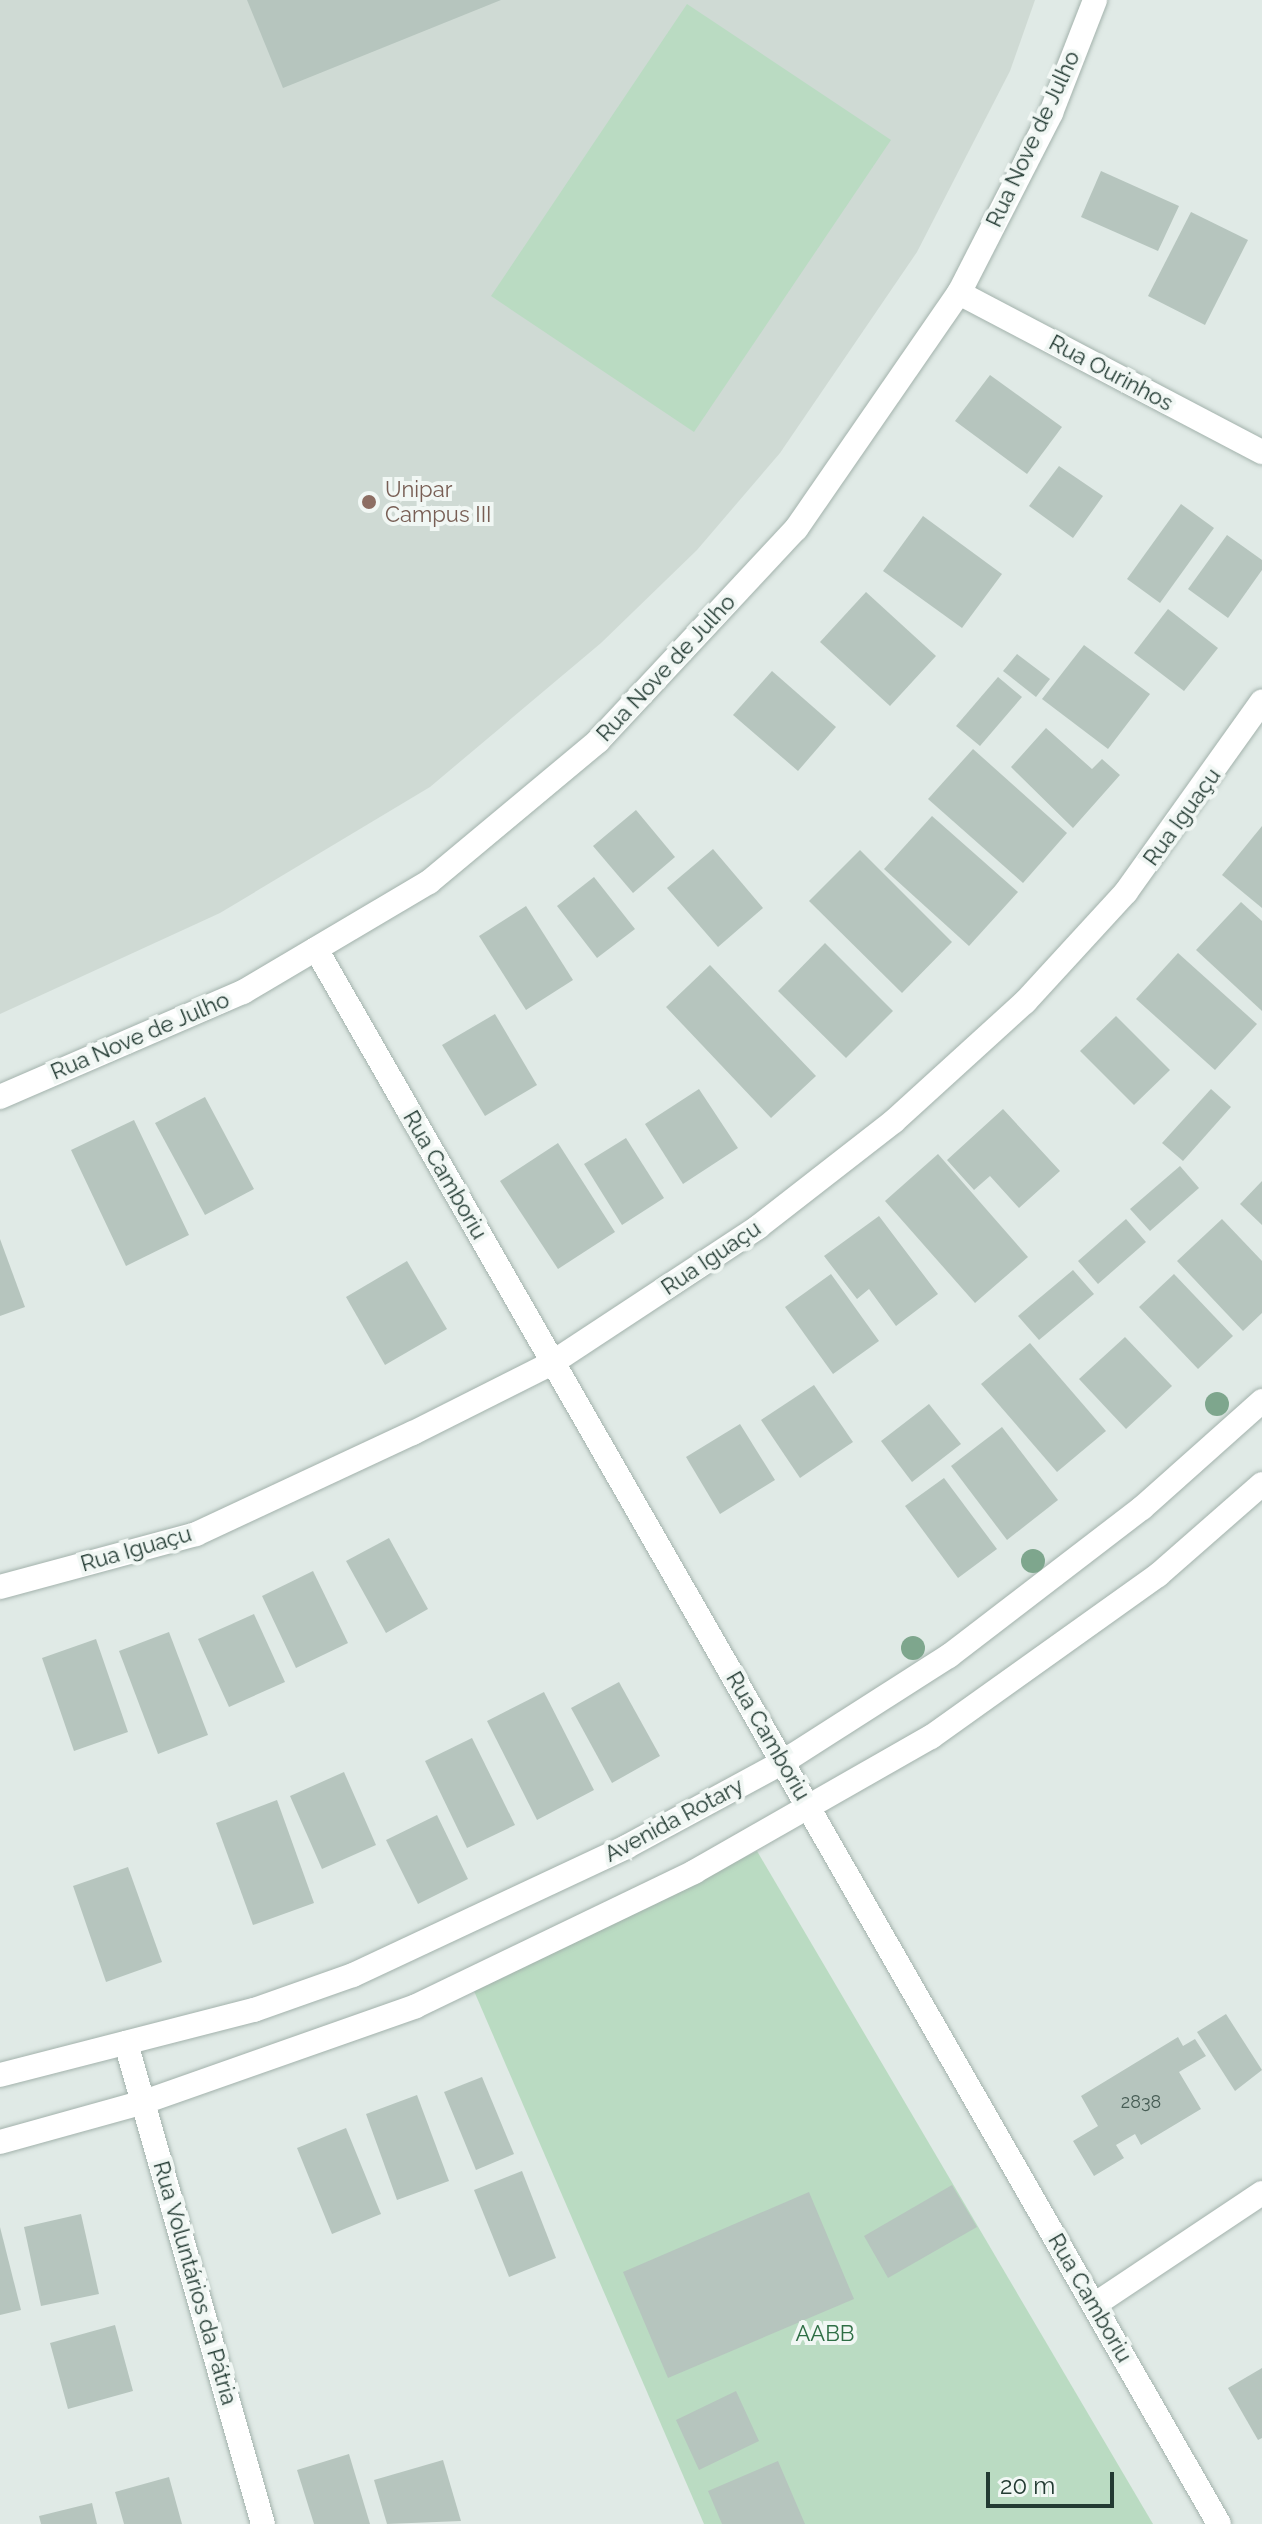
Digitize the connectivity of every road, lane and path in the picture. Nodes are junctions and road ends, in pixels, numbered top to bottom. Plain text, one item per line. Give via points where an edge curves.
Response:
1 (1095, 0) edge
2 (959, 293) junction
3 (1262, 452) edge
4 (1262, 701) edge
5 (316, 949) junction
6 (0, 1097) edge
7 (552, 1363) junction
8 (1262, 1401) edge
9 (1262, 1484) edge
10 (0, 1587) edge
11 (783, 1762) junction
12 (809, 1809) junction
13 (126, 2043) junction
14 (0, 2075) edge
15 (144, 2102) junction
16 (0, 2142) edge
17 (1262, 2193) edge
18 (1094, 2305) junction
19 (263, 2524) edge
20 (1219, 2524) edge

1 - 2 street, Rua Nove de Julho via 1051,113
2 - 3 street, Rua Ourinhos
2 - 5 street, Rua Nove de Julho via 796,529 598,741 429,882
4 - 7 street, Rua Iguaçu via 1126,892 1025,1002 894,1121 758,1227
5 - 6 street, Rua Nove de Julho via 243,992
5 - 7 street, Rua Camboriu
7 - 10 street, Rua Iguaçu via 196,1534
7 - 11 street, Rua Camboriu
8 - 11 street, Avenida Rotary via 1046,1584 949,1656
9 - 12 street via 1158,1575 1039,1661
11 - 12 street, Rua Camboriu
11 - 13 street, Avenida Rotary via 626,1847 367,1969 254,2010
12 - 15 street via 694,1872 416,2006
12 - 18 street, Rua Camboriu
13 - 14 street, Avenida Rotary
13 - 15 street, Rua Voluntários da Pátria
15 - 16 street
15 - 19 street, Rua Voluntários da Pátria
17 - 18 street
18 - 20 street, Rua Camboriu

